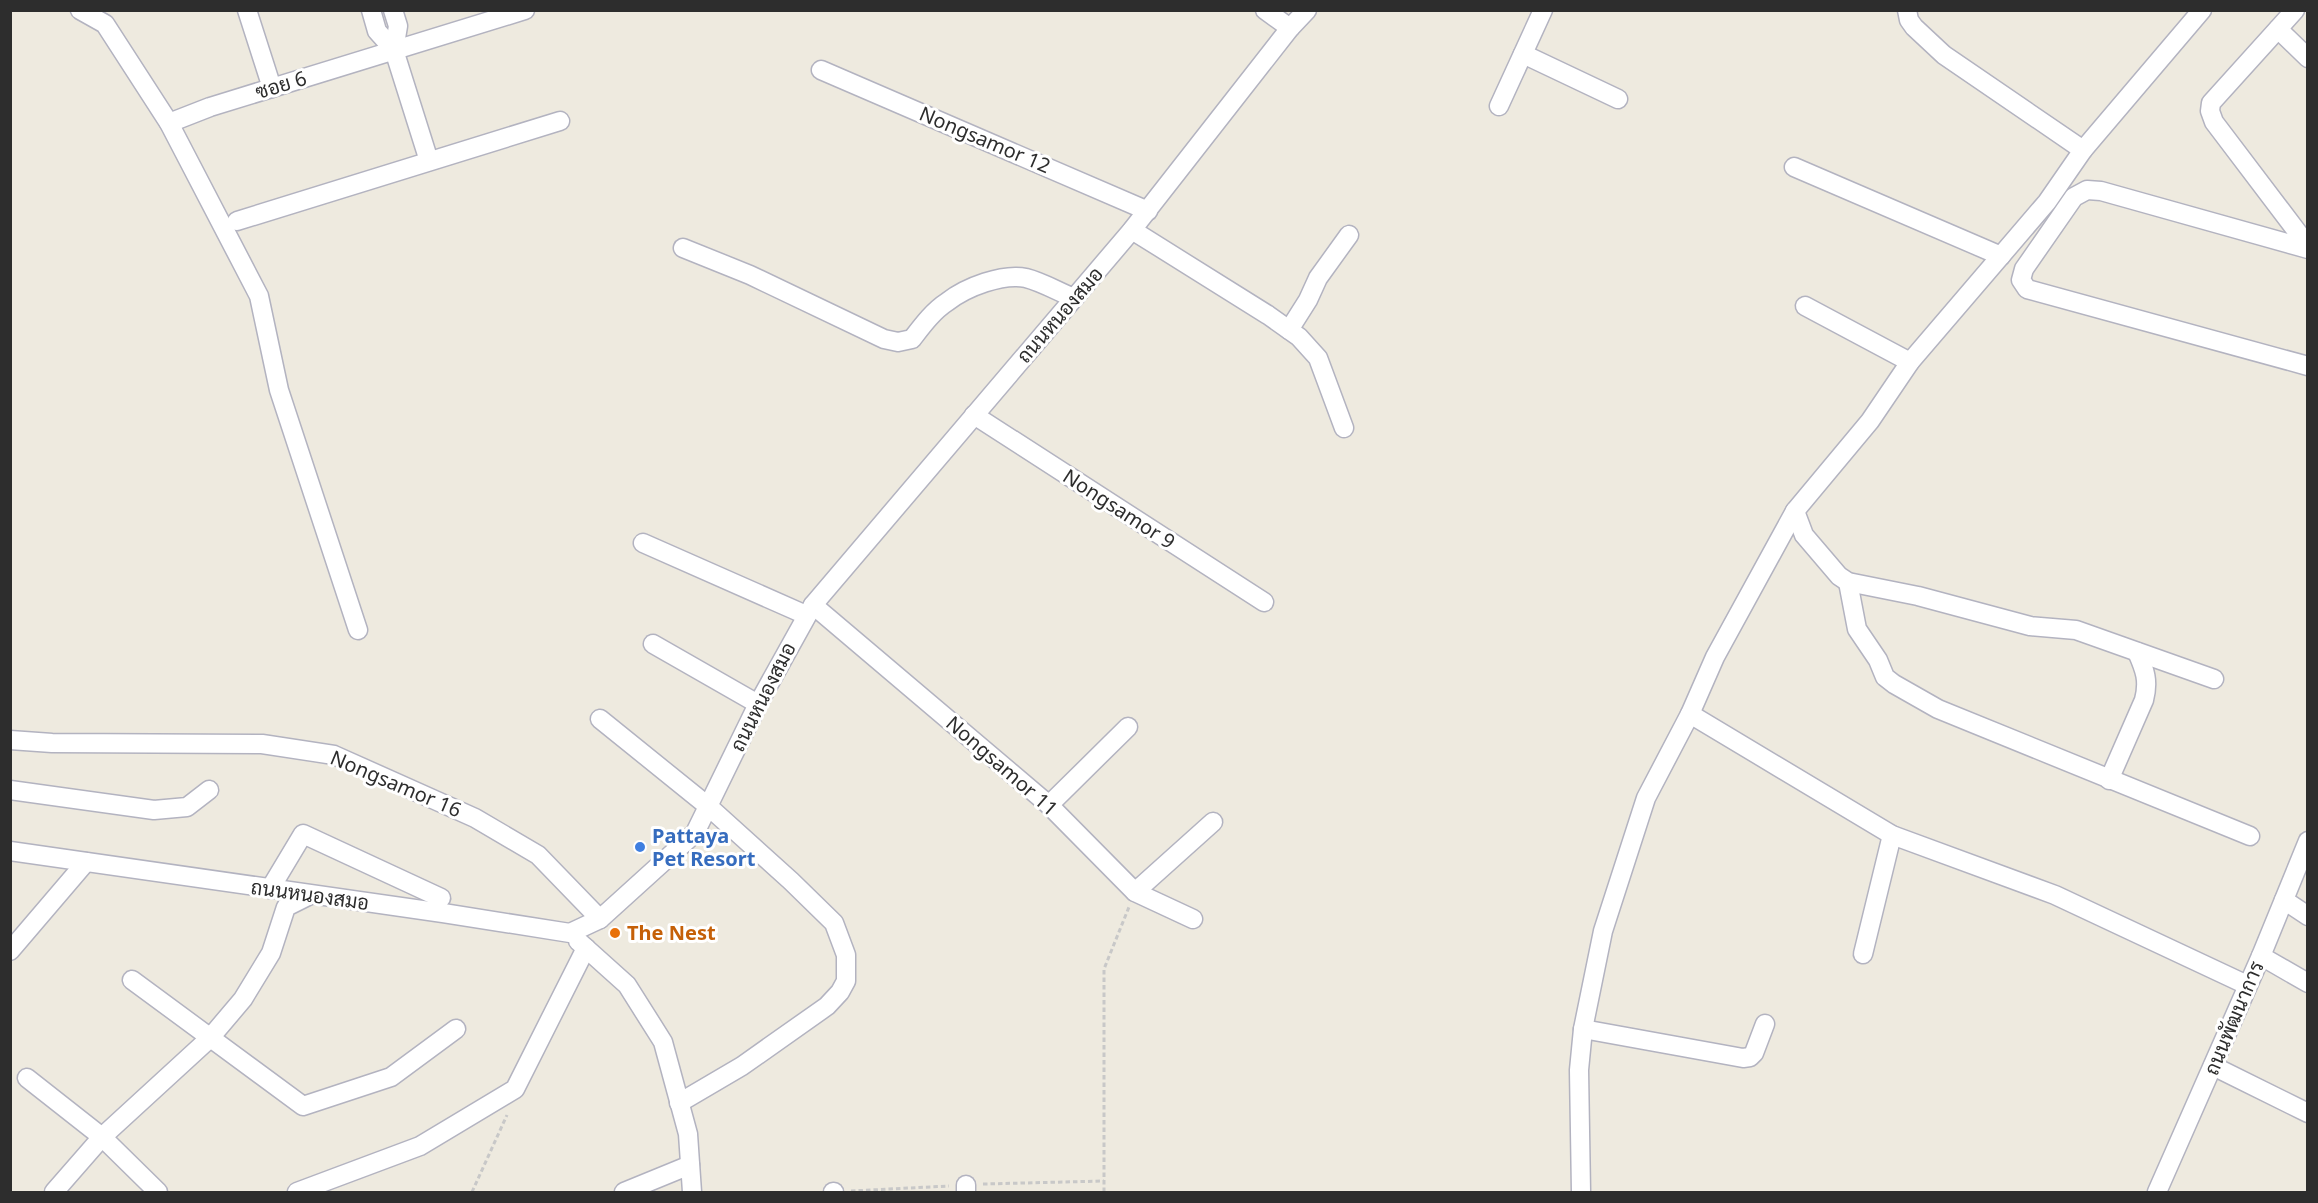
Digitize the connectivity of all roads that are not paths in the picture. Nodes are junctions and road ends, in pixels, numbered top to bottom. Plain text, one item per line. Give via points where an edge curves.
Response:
1 (80, 10) edge
2 (247, 10) edge
3 (371, 10) edge
4 (393, 10) edge
5 (525, 10) edge
6 (1265, 10) edge
7 (1307, 10) edge
8 (1543, 10) edge
9 (1907, 10) edge
10 (2202, 10) edge
11 (2295, 10) edge
12 (1290, 28) junction
13 (2278, 29) junction
14 (394, 50) junction
15 (1523, 54) junction
16 (2307, 58) edge
17 (821, 70) dead end
18 (272, 88) junction
19 (1618, 99) dead end
20 (1499, 106) dead end
21 (560, 121) dead end
22 (170, 123) junction
23 (2083, 150) junction
24 (429, 161) junction
25 (1794, 167) dead end
26 (1148, 211) junction
27 (237, 221) dead end
28 (1132, 230) junction
29 (1349, 235) dead end
30 (2307, 247) edge
31 (683, 248) dead end
32 (2001, 256) junction
33 (1074, 298) junction
34 (1805, 306) dead end
35 (1289, 330) junction
36 (1910, 362) junction
37 (2307, 366) edge
38 (974, 415) junction
39 (1344, 428) dead end
40 (1795, 511) junction
41 (643, 543) dead end
42 (1848, 582) junction
43 (1264, 602) dead end
44 (810, 610) junction
45 (358, 630) dead end
46 (653, 644) dead end
47 (2137, 652) junction
48 (2214, 679) dead end
49 (758, 704) junction
50 (1690, 714) junction
51 (600, 720) dead end
52 (1128, 727) dead end
53 (10, 740) edge
54 (2109, 780) junction
55 (10, 790) edge
56 (209, 790) dead end
57 (1049, 805) junction
58 (709, 807) junction
59 (1213, 822) dead end
60 (1892, 835) junction
61 (2250, 836) dead end
62 (2307, 841) edge
63 (11, 851) edge
64 (86, 862) junction
65 (270, 889) junction
66 (1135, 892) junction
67 (310, 895) junction
68 (441, 898) dead end
69 (2284, 900) junction
70 (2307, 916) edge
71 (600, 919) junction
72 (1193, 919) dead end
73 (570, 933) junction
74 (586, 948) junction
75 (10, 951) edge
76 (1863, 954) dead end
77 (2261, 956) junction
78 (132, 980) dead end
79 (2307, 983) edge
80 (2247, 985) junction
81 (1766, 1024) dead end
82 (456, 1029) dead end
83 (1583, 1029) junction
84 (210, 1038) junction
85 (2213, 1066) junction
86 (27, 1078) dead end
87 (679, 1103) junction
88 (2307, 1113) edge
89 (102, 1137) junction
90 (690, 1165) junction
91 (667, 1184) edge
92 (54, 1192) edge
93 (158, 1192) edge
94 (297, 1192) edge
95 (624, 1192) edge
96 (693, 1192) edge
97 (1581, 1192) edge
98 (2157, 1192) edge

1 - 22 street via 105,24
2 - 18 street
3 - 14 street via 377,31
4 - 14 street via 398,26
5 - 14 street, ซอย 6
6 - 12 street
7 - 12 street, ถนนหนองสมอ
8 - 15 street
9 - 23 street via 1914,27 1944,56
10 - 23 street
11 - 13 street
12 - 26 street, ถนนหนองสมอ
13 - 16 street
13 - 30 street via 2211,103 2210,111 2214,122
14 - 18 street, ซอย 6
14 - 24 street
15 - 19 street
15 - 20 street
17 - 26 street, Nongsamor 12
18 - 22 street, ซอย 6
21 - 24 street
22 - 45 street via 259,296 279,390
23 - 32 street via 2047,202
24 - 27 street
25 - 32 street
26 - 28 street, ถนนหนองสมอ
28 - 33 street, ถนนหนองสมอ
28 - 35 street
29 - 35 street via 1318,278
30 - 37 street via 2087,190 2074,197 2024,269 2021,280 2027,289
31 - 33 street via 898,342 912,339 947,302 1006,277 1027,279
32 - 36 street
33 - 38 street, ถนนหนองสมอ
34 - 36 street
35 - 39 street via 1318,358
36 - 40 street via 1870,421
38 - 43 street, Nongsamor 9
38 - 44 street, ถนนหนองสมอ
40 - 42 street via 1804,535
40 - 50 street via 1715,657
41 - 44 street, Nongsamor 11
42 - 47 street via 2030,626 2076,630
42 - 54 street via 1857,628 1885,677 1894,684 1938,709
44 - 49 street, ถนนหนองสมอ
44 - 57 street, Nongsamor 11
46 - 49 street
47 - 48 street
47 - 54 street via 2148,686
49 - 58 street, ถนนหนองสมอ
50 - 60 street
50 - 83 street via 1646,798 1603,931
51 - 58 street
52 - 57 street
53 - 71 street, Nongsamor 16 via 262,744 334,755 475,818 538,855
54 - 61 street
55 - 56 street via 154,810 187,807
57 - 66 street, Nongsamor 11
58 - 71 street, ถนนหนองสมอ via 694,832
58 - 87 street via 834,923 846,955 846,981 827,1006 742,1066
59 - 66 street
60 - 76 street
60 - 80 street via 2055,895
62 - 69 street, ถนนพัฒนาการ
63 - 64 street, ถนนหนองสมอ
64 - 65 street, ถนนหนองสมอ
64 - 75 street
65 - 67 street, ถนนหนองสมอ
65 - 68 street via 303,834
66 - 72 street, Nongsamor 11
67 - 73 street, ถนนหนองสมอ
67 - 84 street via 286,907 271,953 243,999
69 - 70 street
69 - 77 street, ถนนพัฒนาการ
71 - 73 street, ถนนหนองสมอ
73 - 74 street
74 - 87 street via 627,985 663,1042
74 - 94 street via 515,1089 420,1146
77 - 79 street
77 - 80 street, ถนนพัฒนาการ
78 - 84 street
80 - 85 street, ถนนพัฒนาการ
81 - 83 street via 1754,1053 1743,1058
82 - 84 street via 391,1077 303,1106
83 - 97 street via 1579,1070
84 - 89 street
85 - 88 street
85 - 98 street, ถนนพัฒนาการ
86 - 89 street
87 - 90 street via 688,1134
89 - 92 street
89 - 93 street
90 - 91 street
90 - 96 street
91 - 95 street

